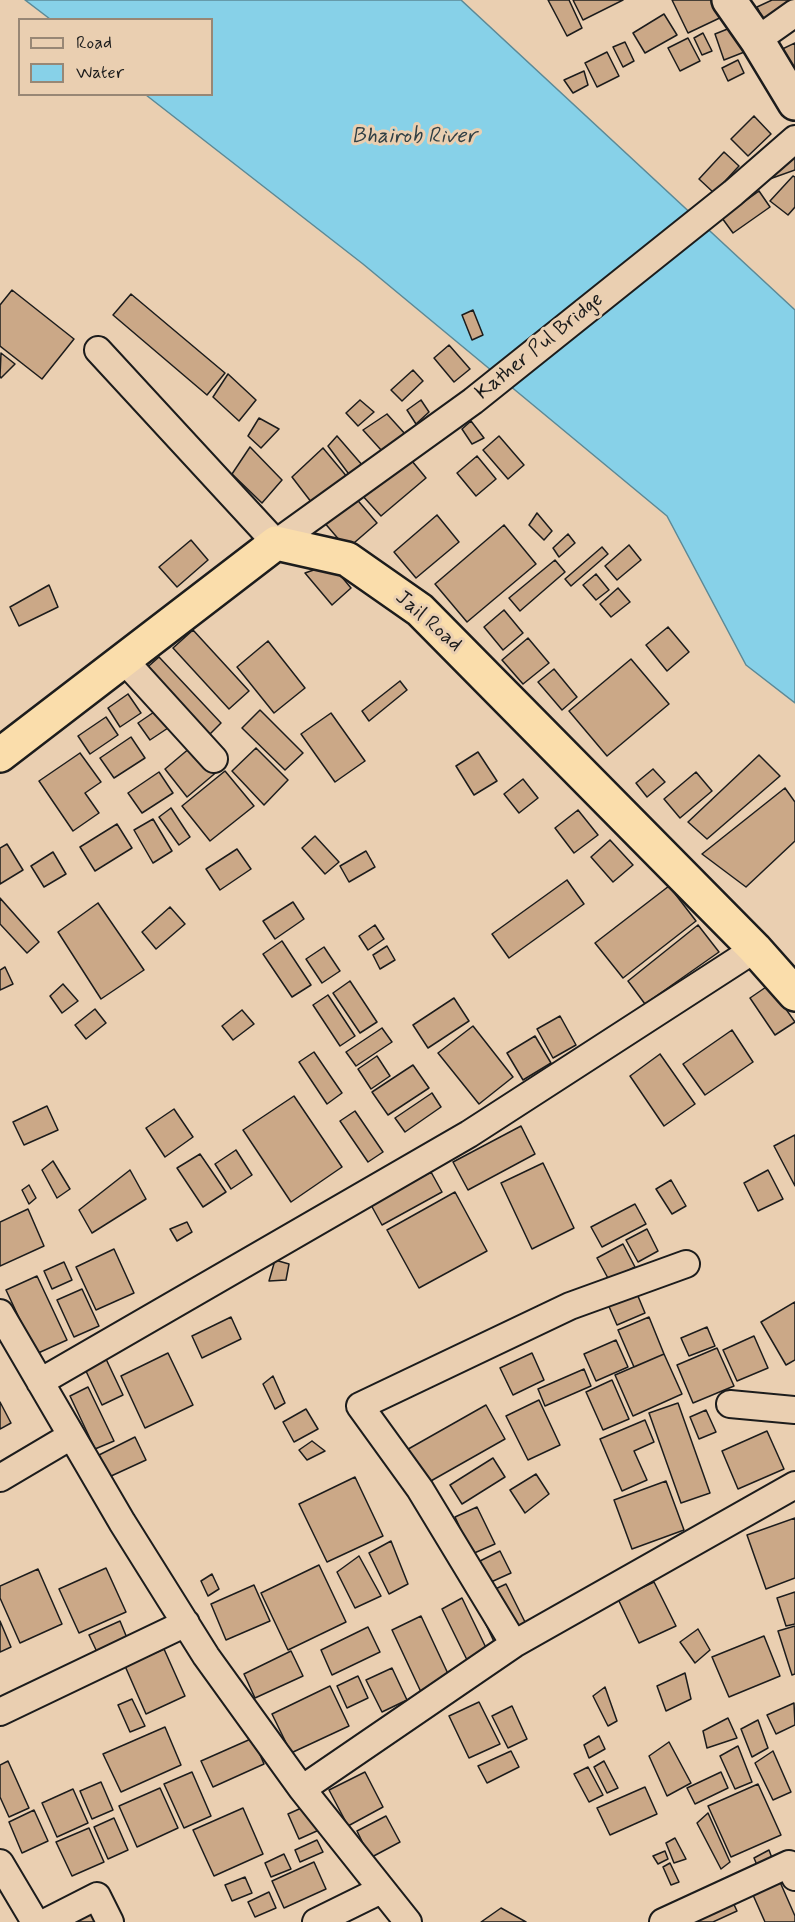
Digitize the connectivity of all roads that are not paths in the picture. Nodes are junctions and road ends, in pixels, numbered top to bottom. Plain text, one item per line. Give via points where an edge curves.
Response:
1 (729, 0) edge
2 (795, 14) edge
3 (757, 40) junction
4 (795, 103) edge
5 (795, 139) edge
6 (98, 350) dead end
7 (276, 543) junction
8 (124, 660) junction
9 (0, 754) edge
10 (214, 759) dead end
11 (754, 949) junction
12 (795, 994) edge
13 (686, 1264) dead end
14 (0, 1314) edge
15 (8, 1346) edge
16 (40, 1383) junction
17 (730, 1404) dead end
18 (795, 1410) edge
19 (71, 1436) junction
20 (0, 1478) edge
21 (795, 1485) edge
22 (186, 1623) junction
23 (514, 1644) junction
24 (0, 1712) edge
25 (302, 1789) junction
26 (0, 1863) edge
27 (795, 1877) edge
28 (381, 1890) junction
29 (35, 1922) edge
30 (46, 1922) edge
31 (110, 1922) edge
32 (316, 1922) edge
33 (408, 1922) edge
34 (663, 1922) edge

1 - 3 street
2 - 3 street
3 - 4 street
5 - 7 street, Kather Pul Bridge via 473,401
6 - 7 street
7 - 8 highway
7 - 11 highway, Jail Road via 347,559 420,610
8 - 9 highway
8 - 10 street
11 - 12 highway, Jail Road
11 - 16 street via 469,1134
13 - 23 street via 570,1306 360,1406 420,1489
14 - 15 street
15 - 16 street
16 - 19 street
17 - 18 street
19 - 20 street
19 - 22 street
21 - 23 street
22 - 24 street
22 - 25 street
23 - 25 street
25 - 28 street
26 - 29 street
27 - 34 street via 789,1864
28 - 32 street
28 - 33 street
30 - 31 street via 97,1896

